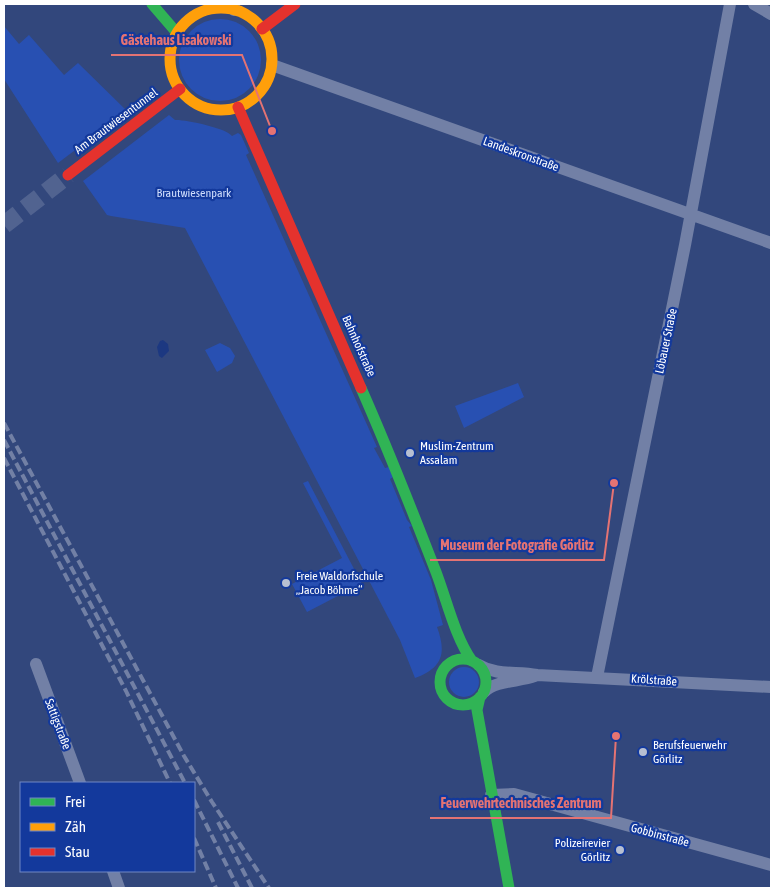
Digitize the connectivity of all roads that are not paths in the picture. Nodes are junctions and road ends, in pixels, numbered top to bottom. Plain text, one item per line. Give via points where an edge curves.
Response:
1 (152, 4) edge
2 (295, 4) edge
3 (730, 4) edge
4 (754, 4) edge
5 (234, 7) edge
6 (771, 14) edge
7 (262, 29) junction
8 (178, 33) junction
9 (272, 65) junction
10 (180, 89) junction
11 (238, 107) junction
12 (68, 175) tunnel mouth
13 (691, 214) junction
14 (771, 243) edge
15 (447, 599) junction
16 (451, 662) junction
17 (476, 663) junction
18 (36, 664) dead end
19 (537, 675) junction
20 (597, 677) junction
21 (771, 688) edge
22 (482, 695) junction
23 (456, 703) junction
24 (487, 772) junction
25 (80, 782) edge
26 (491, 794) junction
27 (771, 865) edge
28 (112, 872) edge
29 (119, 888) edge
30 (509, 888) edge

1 - 8 main road
2 - 7 main road
3 - 13 street, Löbauer Straße
4 - 6 street
5 - 7 main road
5 - 8 main road via 201,13
7 - 9 main road via 270,45
8 - 10 main road via 170,61
9 - 11 main road via 261,91
9 - 13 street, Landeskronstraße
10 - 11 main road via 192,101 206,108
10 - 12 main road, Am Brautwiesentunnel
11 - 15 main road, Bahnhofstraße via 393,460
13 - 14 street, Landeskronstraße
13 - 20 street, Löbauer Straße
15 - 16 main road, Bahnhofstraße
15 - 17 main road, Bahnhofstraße via 463,648
16 - 17 main road, Krölstraße via 465,659
16 - 23 main road via 443,672 440,685 447,698
17 - 19 street, Krölstraße via 494,672
17 - 22 main road via 486,679
18 - 25 street, Sattigstraße
19 - 20 street, Krölstraße
19 - 22 street, Krölstraße via 493,685
20 - 21 street, Krölstraße
22 - 23 main road, Krölstraße via 469,704
22 - 24 main road via 478,710
23 - 24 main road via 469,718
24 - 26 main road
26 - 27 street, Gobbinstraße via 514,794
26 - 30 main road
28 - 29 street

